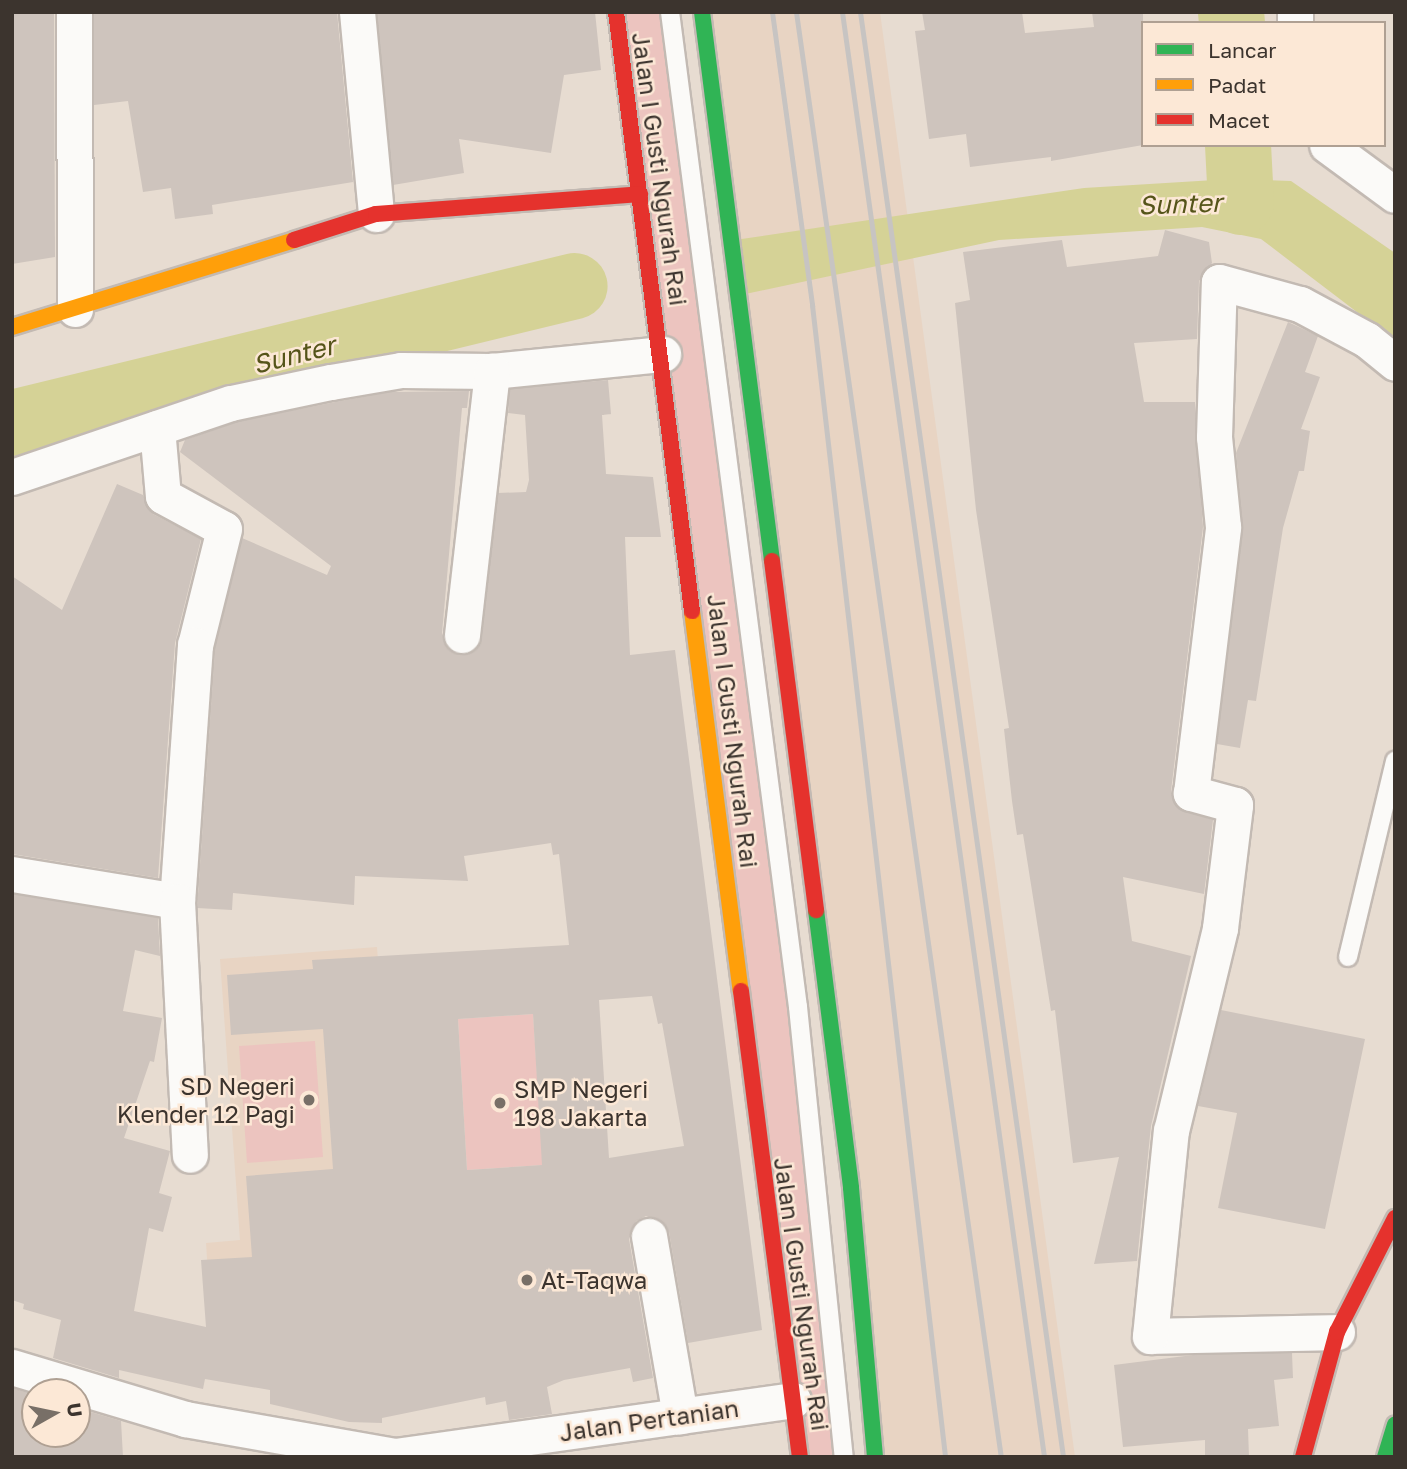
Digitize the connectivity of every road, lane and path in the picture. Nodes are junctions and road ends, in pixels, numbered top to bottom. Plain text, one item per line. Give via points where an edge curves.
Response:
1 (74, 12) edge
2 (357, 12) edge
3 (616, 12) edge
4 (670, 12) edge
5 (702, 12) edge
6 (1330, 147) edge
7 (640, 194) junction
8 (1395, 195) edge
9 (376, 215) junction
10 (75, 309) junction
11 (12, 327) edge
12 (663, 354) junction
13 (1395, 363) edge
14 (492, 372) junction
15 (157, 428) junction
16 (12, 477) edge
17 (462, 635) dead end
18 (1394, 770) edge
19 (12, 874) edge
20 (177, 901) junction
21 (1348, 957) dead end
22 (190, 1155) dead end
23 (1395, 1218) edge
24 (649, 1237) dead end
25 (1337, 1332) junction
26 (12, 1367) edge
27 (793, 1400) junction
28 (680, 1416) junction
29 (1395, 1425) edge
30 (393, 1456) edge
31 (800, 1457) edge
32 (844, 1457) edge
33 (875, 1457) edge
34 (1303, 1457) edge
35 (1385, 1457) edge

1 - 10 street
2 - 9 street
3 - 7 main road, Jalan I Gusti Ngurah Rai
4 - 32 lane via 798,1007
5 - 33 main road via 849,1175
6 - 8 street
7 - 9 main road
7 - 12 main road, Jalan I Gusti Ngurah Rai
9 - 10 main road
10 - 11 main road
12 - 14 street
12 - 27 main road, Jalan I Gusti Ngurah Rai
13 - 25 street via 1367,340 1300,304 1219,282 1214,438 1223,527 1191,793 1235,805 1220,928 1171,1131 1150,1336
14 - 15 street via 440,368 389,372 231,403
14 - 17 street
15 - 16 street
15 - 20 street via 163,496 224,529 195,645
18 - 21 lane
19 - 20 street
20 - 22 street
23 - 25 main road
24 - 28 street
25 - 34 main road
26 - 30 street, Jalan Pertanian via 185,1419
27 - 28 street, Jalan Pertanian
27 - 31 main road, Jalan I Gusti Ngurah Rai
28 - 30 street, Jalan Pertanian
29 - 35 main road

